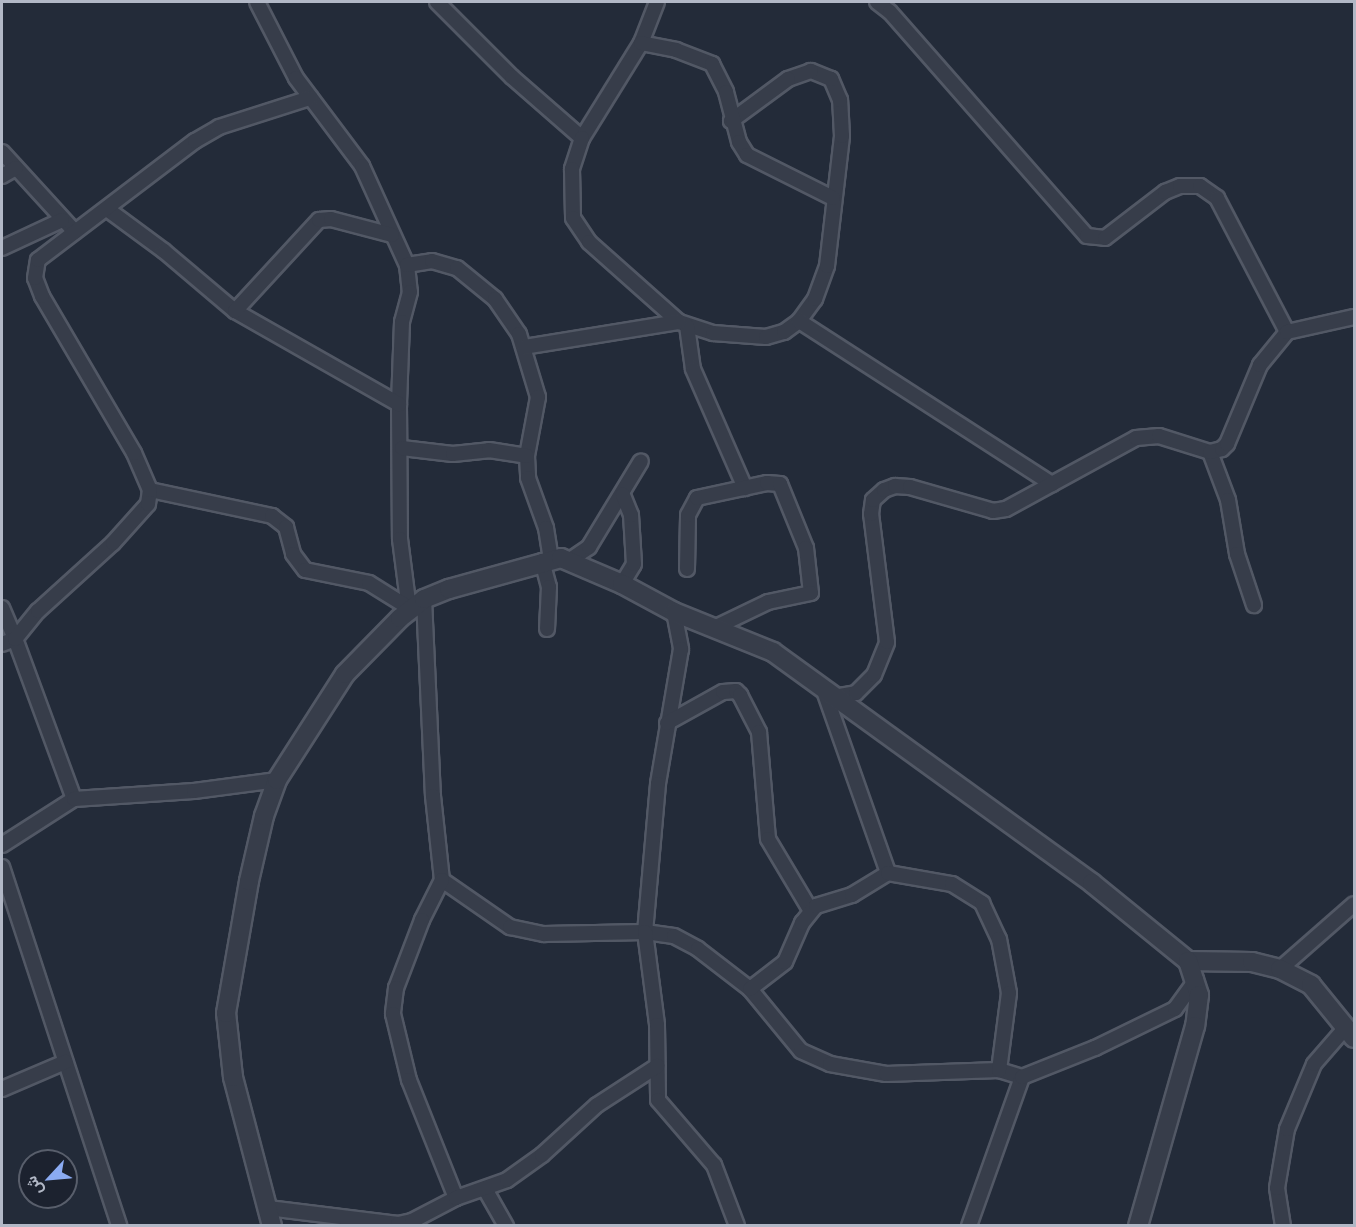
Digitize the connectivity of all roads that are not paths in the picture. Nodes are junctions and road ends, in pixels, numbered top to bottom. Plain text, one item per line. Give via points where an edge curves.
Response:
1 (257, 2) edge
2 (437, 2) edge
3 (657, 2) edge
4 (877, 2) edge
5 (641, 43) junction
6 (310, 98) junction
7 (731, 121) junction
8 (582, 138) junction
9 (2, 152) edge
10 (16, 168) junction
11 (2, 176) edge
12 (833, 198) junction
13 (107, 209) junction
14 (62, 220) junction
15 (75, 232) junction
16 (392, 235) junction
17 (2, 248) edge
18 (407, 265) junction
19 (235, 311) junction
20 (1354, 317) edge
21 (798, 321) junction
22 (683, 324) junction
23 (1287, 332) junction
24 (524, 347) junction
25 (399, 404) junction
26 (402, 448) junction
27 (1210, 452) junction
28 (527, 456) junction
29 (641, 461) dead end
30 (1052, 484) junction
31 (745, 488) junction
32 (150, 490) junction
33 (623, 495) junction
34 (546, 560) junction
35 (570, 560) junction
36 (687, 569) dead end
37 (622, 584) junction
38 (1254, 604) dead end
39 (2, 608) edge
40 (411, 608) junction
41 (674, 612) junction
42 (714, 628) junction
43 (547, 629) dead end
44 (15, 639) junction
45 (2, 644) edge
46 (829, 692) junction
47 (667, 723) junction
48 (277, 780) junction
49 (74, 799) junction
50 (2, 845) edge
51 (2, 867) edge
52 (888, 873) junction
53 (442, 880) junction
54 (1354, 904) edge
55 (811, 911) junction
56 (645, 932) junction
57 (1188, 962) junction
58 (1280, 969) junction
59 (1196, 980) junction
60 (750, 989) junction
61 (1351, 1032) edge
62 (65, 1062) junction
63 (657, 1066) junction
64 (999, 1070) junction
65 (1022, 1077) junction
66 (2, 1089) edge
67 (485, 1189) junction
68 (456, 1198) junction
69 (270, 1217) edge
70 (119, 1226) edge
71 (506, 1226) edge
72 (737, 1226) edge
73 (969, 1226) edge
74 (1138, 1226) edge
75 (1283, 1226) edge

1 - 6 street via 279,49
2 - 8 street
3 - 5 street
4 - 23 street via 1087,236 1105,238 1165,192 1180,186 1200,186 1217,198
5 - 7 street via 676,50 712,64 726,92
5 - 8 street
6 - 13 street via 219,127
6 - 16 street via 362,166
7 - 12 street via 747,155
7 - 12 street via 801,73 822,72 831,79 840,100 842,136
8 - 22 street via 572,169 573,218 589,242
9 - 10 street
10 - 11 street
10 - 14 street
12 - 21 street via 827,266 815,299
13 - 15 street
13 - 19 street via 165,251
14 - 15 street
14 - 17 street
15 - 32 street via 38,260 35,278 134,453
16 - 18 street
16 - 19 street via 331,219 319,220
18 - 24 street via 432,261 457,268 495,299 510,317
18 - 25 street via 410,292 402,322
19 - 25 street
20 - 23 street
21 - 22 street via 784,332 766,337 713,333
21 - 30 street
22 - 24 street
22 - 31 street via 693,369
23 - 27 street via 1260,365 1227,444
24 - 28 street via 538,397
25 - 26 street
26 - 28 street via 453,454 489,450
26 - 40 street via 400,538
27 - 30 street via 1173,438 1147,436
27 - 38 street via 1228,500 1239,560
28 - 34 street via 528,478 546,528
29 - 33 street
30 - 46 street via 1006,509 993,511 895,486 877,496 871,514 887,642 874,675 856,693
31 - 36 street via 707,494 692,505 687,527
31 - 42 street via 780,484 806,548 812,589 804,597 746,610
32 - 40 street via 272,516 286,527 293,554 305,570 369,584
32 - 44 street via 148,504 38,611
33 - 35 street via 589,547
33 - 37 street via 632,515 634,564
34 - 35 street
34 - 40 street
34 - 43 street
35 - 37 street
37 - 41 street
39 - 44 street
40 - 48 street via 345,674
40 - 53 street
41 - 42 street
41 - 47 street via 681,649
42 - 46 street via 773,652
44 - 45 street
44 - 49 street
46 - 52 street
46 - 57 street via 1092,883
47 - 55 street via 723,692 736,691 740,695 759,732 768,838
47 - 56 street
48 - 49 street via 194,791
48 - 69 street via 249,881 226,1013 233,1077
49 - 50 street
51 - 62 street
52 - 55 street via 852,895 826,901
52 - 64 street via 952,884 982,903 999,939 1009,993
53 - 56 street via 510,927 544,934
53 - 68 street via 396,988 393,1014 409,1080
54 - 58 street
55 - 60 street via 785,962
56 - 60 street via 674,936 698,949
56 - 63 street via 657,1025
57 - 58 street via 1252,962
57 - 59 street
58 - 61 street via 1311,985
59 - 65 street via 1175,1009 1095,1048
59 - 74 street via 1199,995 1195,1026
60 - 64 street via 801,1051 830,1064 886,1074
61 - 75 street via 1314,1064 1287,1129 1277,1188
62 - 66 street
62 - 70 street
63 - 67 street via 597,1105 527,1166
63 - 72 street via 658,1100 714,1165
64 - 65 street
65 - 73 street
67 - 68 street
67 - 71 street
68 - 69 street via 398,1224

